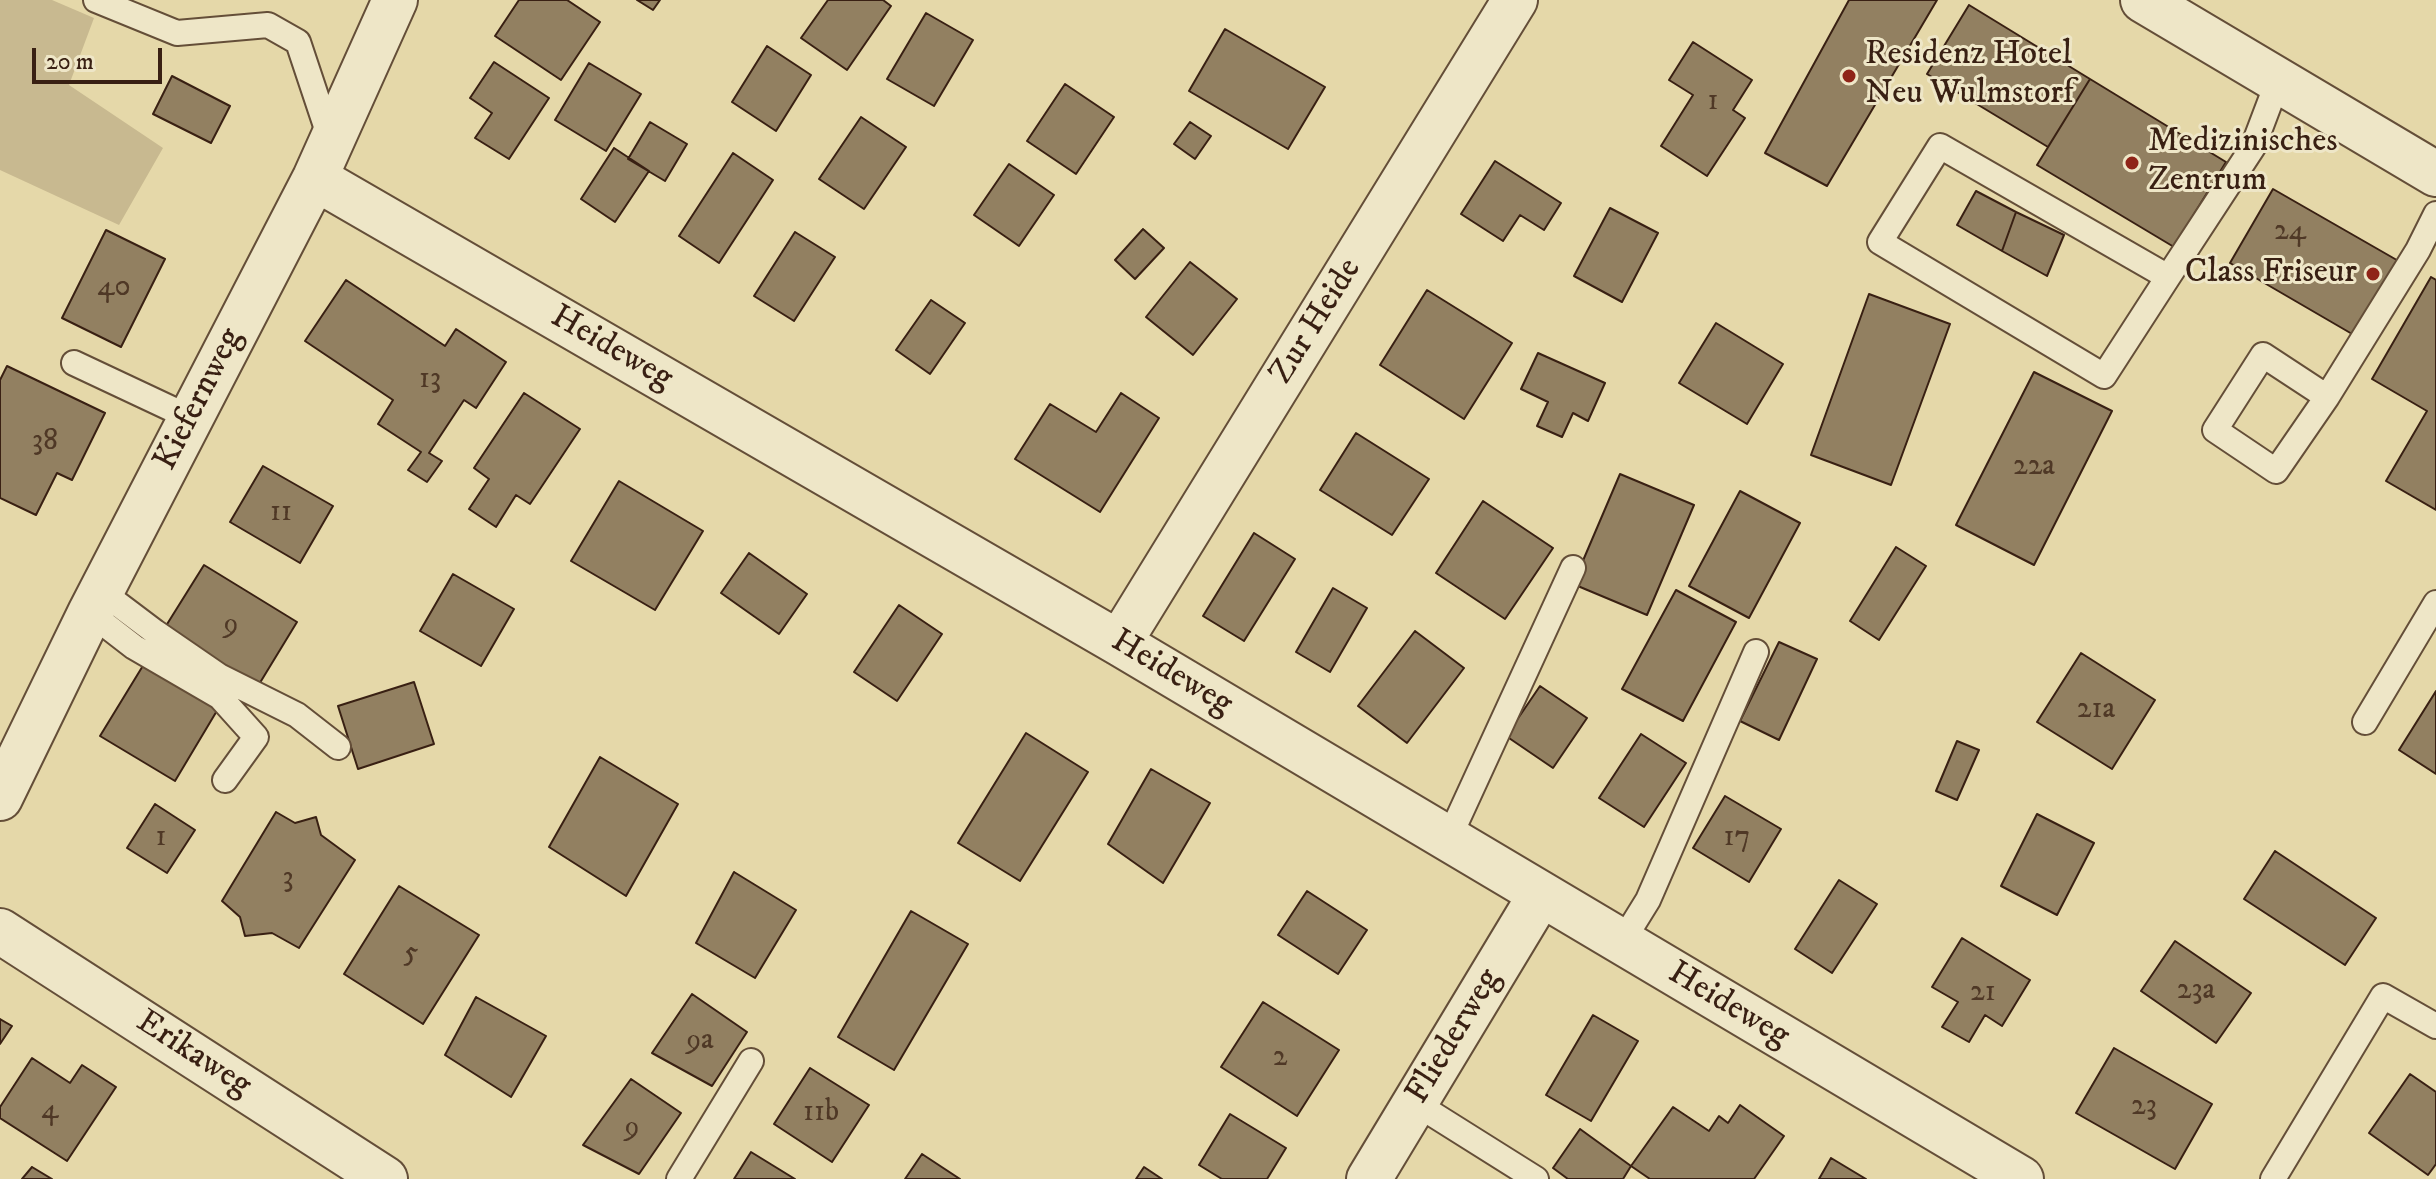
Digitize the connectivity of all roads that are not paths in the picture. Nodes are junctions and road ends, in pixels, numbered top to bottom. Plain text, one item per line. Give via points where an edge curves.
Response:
1 (96, 0) edge
2 (395, 0) edge
3 (1515, 0) edge
4 (2143, 0) edge
5 (2278, 81) junction
6 (323, 160) junction
7 (2436, 174) edge
8 (2436, 214) edge
9 (2168, 277) junction
10 (74, 363) dead end
11 (2327, 397) junction
12 (191, 418) junction
13 (1573, 568) dead end
14 (96, 602) junction
15 (2436, 603) edge
16 (1119, 643) junction
17 (1756, 652) dead end
18 (2365, 722) dead end
19 (338, 747) dead end
20 (225, 780) dead end
21 (0, 798) edge
22 (1448, 840) junction
23 (1541, 894) junction
24 (0, 931) edge
25 (1622, 942) junction
26 (2436, 1026) edge
27 (751, 1061) dead end
28 (1415, 1103) junction
29 (385, 1179) edge
30 (679, 1179) edge
31 (1369, 1179) edge
32 (1536, 1179) edge
33 (2021, 1179) edge
34 (2273, 1179) edge

1 - 6 lane via 177,33 268,25 298,42
2 - 6 street, Kiefernweg
3 - 16 street, Zur Heide
4 - 5 street
5 - 7 street
5 - 9 lane via 2253,147
6 - 12 street, Kiefernweg
6 - 16 street, Heideweg
8 - 11 lane
9 - 9 lane via 2104,376 1880,242 1940,146
10 - 12 lane
11 - 11 lane via 2276,471 2215,430 2263,355
12 - 14 street, Kiefernweg
13 - 22 lane
14 - 19 lane via 155,632 219,676 297,715
14 - 20 lane via 134,647 220,697 256,737
14 - 21 street, Kiefernweg
15 - 18 lane
16 - 22 street, Heideweg
17 - 25 lane via 1648,900
22 - 23 street, Heideweg
23 - 25 street, Heideweg
23 - 28 street, Fliederweg
24 - 29 street, Erikaweg
25 - 33 street, Heideweg
26 - 34 lane via 2383,996
27 - 30 lane
28 - 31 street, Fliederweg
28 - 32 lane

